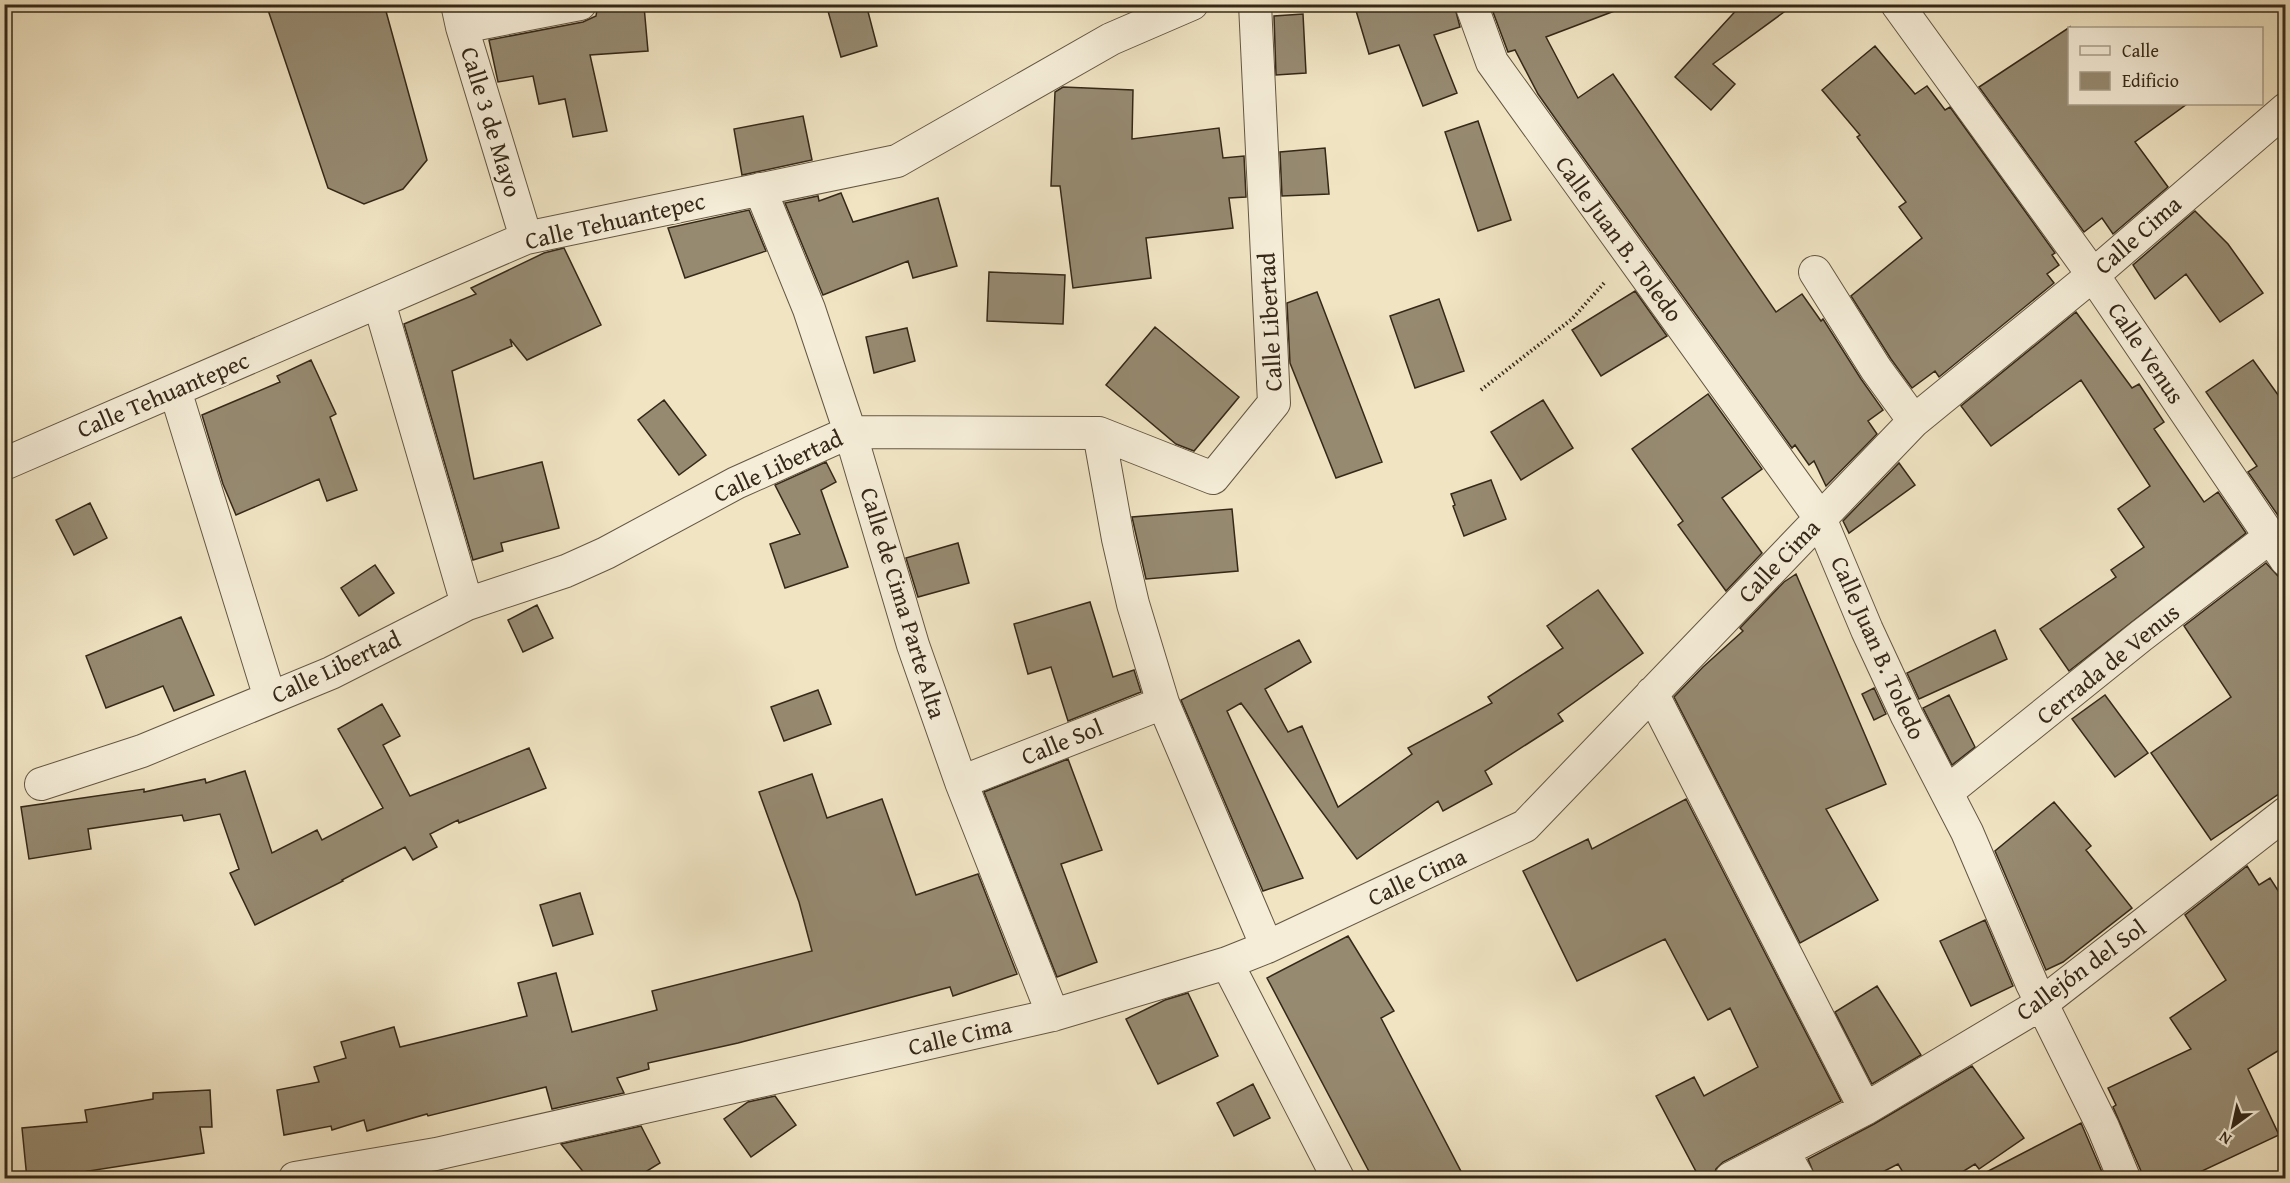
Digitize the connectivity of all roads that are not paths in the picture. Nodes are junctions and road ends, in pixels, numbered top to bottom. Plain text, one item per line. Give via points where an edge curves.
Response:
1 (580, 4) edge
2 (1192, 4) edge
3 (1255, 4) edge
4 (1471, 4) edge
5 (1897, 4) edge
6 (459, 16) edge
7 (2282, 119) edge
8 (760, 189) junction
9 (526, 238) junction
10 (1815, 272) dead end
11 (2093, 274) junction
12 (379, 302) junction
13 (175, 390) junction
14 (1914, 421) junction
15 (850, 432) junction
16 (1099, 433) junction
17 (4, 464) edge
18 (1820, 518) junction
19 (2278, 548) edge
20 (467, 604) junction
21 (1652, 693) junction
22 (270, 698) junction
23 (1163, 703) junction
24 (961, 782) junction
25 (42, 784) dead end
26 (1947, 792) junction
27 (2286, 813) edge
28 (1267, 947) junction
29 (1227, 963) junction
30 (2041, 1004) junction
31 (1053, 1015) junction
32 (1865, 1109) junction
33 (1784, 1151) junction
34 (1330, 1176) edge
35 (295, 1179) edge
36 (1731, 1179) edge
37 (1798, 1179) edge
38 (2124, 1179) edge

1 - 6 street
2 - 8 street, Calle Tehuantepec via 1111,39 897,160
3 - 16 street, Calle Libertad via 1274,402 1213,478
4 - 18 street, Calle Juan B. Toledo via 1492,62
5 - 11 street, Calle Venus
6 - 9 street, Calle 3 de Mayo
7 - 11 street, Calle Cima
8 - 9 street, Calle Tehuantepec
8 - 15 street, Calle de Cima Parte Alta via 809,309
9 - 12 street, Calle Tehuantepec
10 - 14 street
11 - 14 street, Calle Cima
11 - 19 street, Calle Venus
12 - 13 street, Calle Tehuantepec
12 - 20 street
13 - 17 street, Calle Tehuantepec
13 - 22 street
14 - 18 street, Calle Cima
15 - 16 street, Calle Libertad
15 - 20 street, Calle Libertad via 736,483 566,571
15 - 24 street, Calle de Cima Parte Alta via 913,645
16 - 23 street via 1133,604
18 - 21 street, Calle Cima
18 - 26 street, Calle Juan B. Toledo via 1902,706
19 - 26 street, Cerrada de Venus via 2141,636
20 - 22 street, Calle Libertad via 331,673
21 - 28 street, Calle Cima via 1525,826
21 - 32 street
22 - 25 street, Calle Libertad via 142,751
23 - 24 street, Calle Sol
23 - 28 street
24 - 31 street, Calle de Cima Parte Alta
26 - 30 street, Calle Juan B. Toledo
27 - 30 street, Callejón del Sol
28 - 29 street, Calle Cima
29 - 31 street, Calle Cima
29 - 34 street
30 - 32 street, Callejón del Sol
30 - 38 street, Calle Juan B. Toledo via 2103,1127
31 - 35 street, Calle Cima via 436,1154
32 - 33 street, Callejón del Sol
33 - 36 street, Callejón del Sol
33 - 37 street

